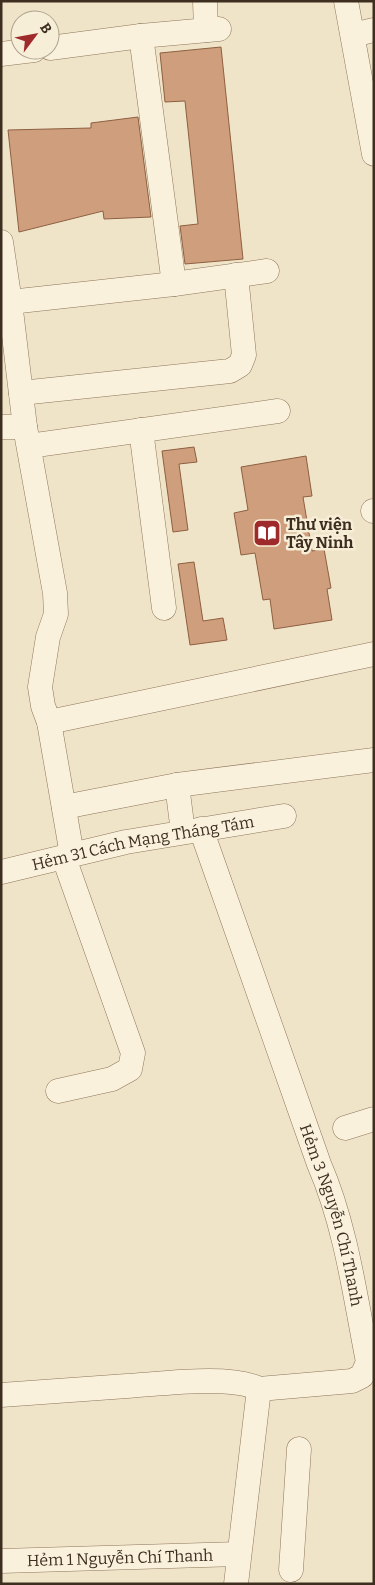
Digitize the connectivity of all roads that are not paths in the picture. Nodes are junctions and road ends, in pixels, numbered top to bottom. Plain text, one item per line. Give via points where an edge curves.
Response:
1 (205, 1) edge
2 (346, 1) edge
3 (363, 32) edge
4 (140, 36) junction
5 (60, 47) edge
6 (374, 154) edge
7 (1, 242) edge
8 (267, 271) dead end
9 (236, 276) junction
10 (174, 284) junction
11 (10, 302) junction
12 (21, 393) junction
13 (278, 411) dead end
14 (1, 427) edge
15 (141, 430) junction
16 (27, 436) junction
17 (164, 608) dead end
18 (374, 654) edge
19 (50, 722) junction
20 (374, 760) edge
21 (177, 785) junction
22 (64, 807) junction
23 (284, 816) dead end
24 (192, 831) junction
25 (68, 856) junction
26 (1, 872) edge
27 (58, 1091) dead end
28 (374, 1119) edge
29 (345, 1128) dead end
30 (259, 1389) junction
31 (1, 1395) edge
32 (299, 1449) dead end
33 (238, 1554) junction
34 (1, 1561) edge
35 (291, 1570) dead end
36 (236, 1584) edge

1 - 4 street via 213,29
2 - 3 street
3 - 6 street
4 - 5 street
4 - 10 street
7 - 11 street
8 - 9 street
9 - 10 street
9 - 12 street via 244,355 240,365 230,372
10 - 11 street
11 - 12 street
12 - 16 street
13 - 15 street
14 - 16 street
15 - 16 street
15 - 17 street
16 - 19 street via 55,593 56,614 48,637 40,688
18 - 19 street
19 - 22 street
20 - 21 street
21 - 22 street
21 - 24 street, Hẻm 3 Nguyễn Chí Thanh
22 - 25 street
23 - 24 street, Hẻm 31 Cách Mạng Tháng Tám
24 - 25 street, Hẻm 31 Cách Mạng Tháng Tám
24 - 30 street, Hẻm 3 Nguyễn Chí Thanh via 329,1187 338,1215 368,1362 362,1376 352,1381
25 - 26 street, Hẻm 31 Cách Mạng Tháng Tám
25 - 27 street via 133,1053 130,1069 112,1079
28 - 29 street
30 - 31 street via 251,1384 231,1381 184,1382
30 - 33 street
32 - 35 street
33 - 34 street, Hẻm 1 Nguyễn Chí Thanh
33 - 36 street

